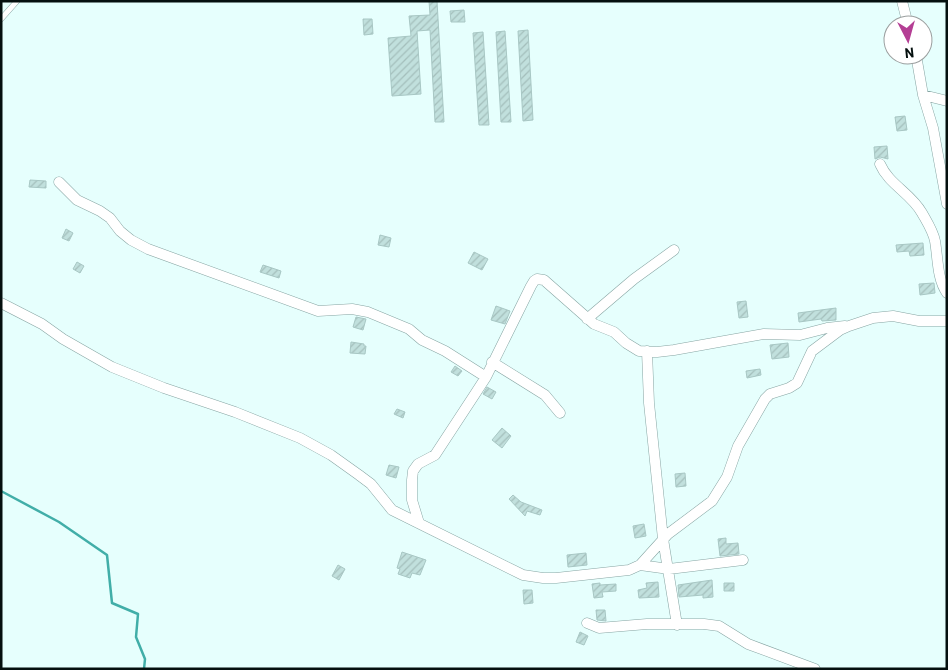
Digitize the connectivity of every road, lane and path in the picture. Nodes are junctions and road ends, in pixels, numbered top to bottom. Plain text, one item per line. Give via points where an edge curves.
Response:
1 (17, 1) edge
2 (902, 1) edge
3 (906, 15) edge
4 (1, 19) edge
5 (918, 65) edge
6 (922, 95) junction
7 (947, 101) edge
8 (880, 164) dead end
9 (59, 182) dead end
10 (947, 204) edge
11 (674, 250) dead end
12 (947, 293) edge
13 (1, 303) edge
14 (586, 318) junction
15 (947, 321) edge
16 (849, 326) junction
17 (647, 351) junction
18 (492, 362) junction
19 (486, 377) junction
20 (560, 413) dead end
21 (419, 523) junction
22 (663, 539) junction
23 (744, 560) dead end
24 (640, 565) junction
25 (669, 569) junction
26 (588, 623) dead end
27 (677, 625) junction
28 (815, 669) edge

1 - 4 lane
2 - 3 street
5 - 6 street
6 - 7 street
6 - 10 street via 933,128
8 - 12 street via 884,173 916,203 933,234
9 - 19 street via 77,200 100,211 131,240 148,249 318,311 352,309 368,312 409,329
11 - 14 street
13 - 21 street via 112,367 300,438 371,484 392,510
14 - 17 street via 614,332 639,351
14 - 18 street via 544,280 537,279
15 - 16 street via 893,316
16 - 17 street via 800,335 764,334 674,350
16 - 22 street via 812,351 797,383 765,398 712,501
17 - 22 street
18 - 19 street
18 - 20 street via 545,395
19 - 21 street via 435,455 418,464 413,472 412,500
21 - 24 street via 523,574 556,578 629,570
22 - 24 street
22 - 25 street
23 - 25 street
24 - 25 street
25 - 27 street
26 - 27 street via 599,628
27 - 28 street via 719,626 748,644

